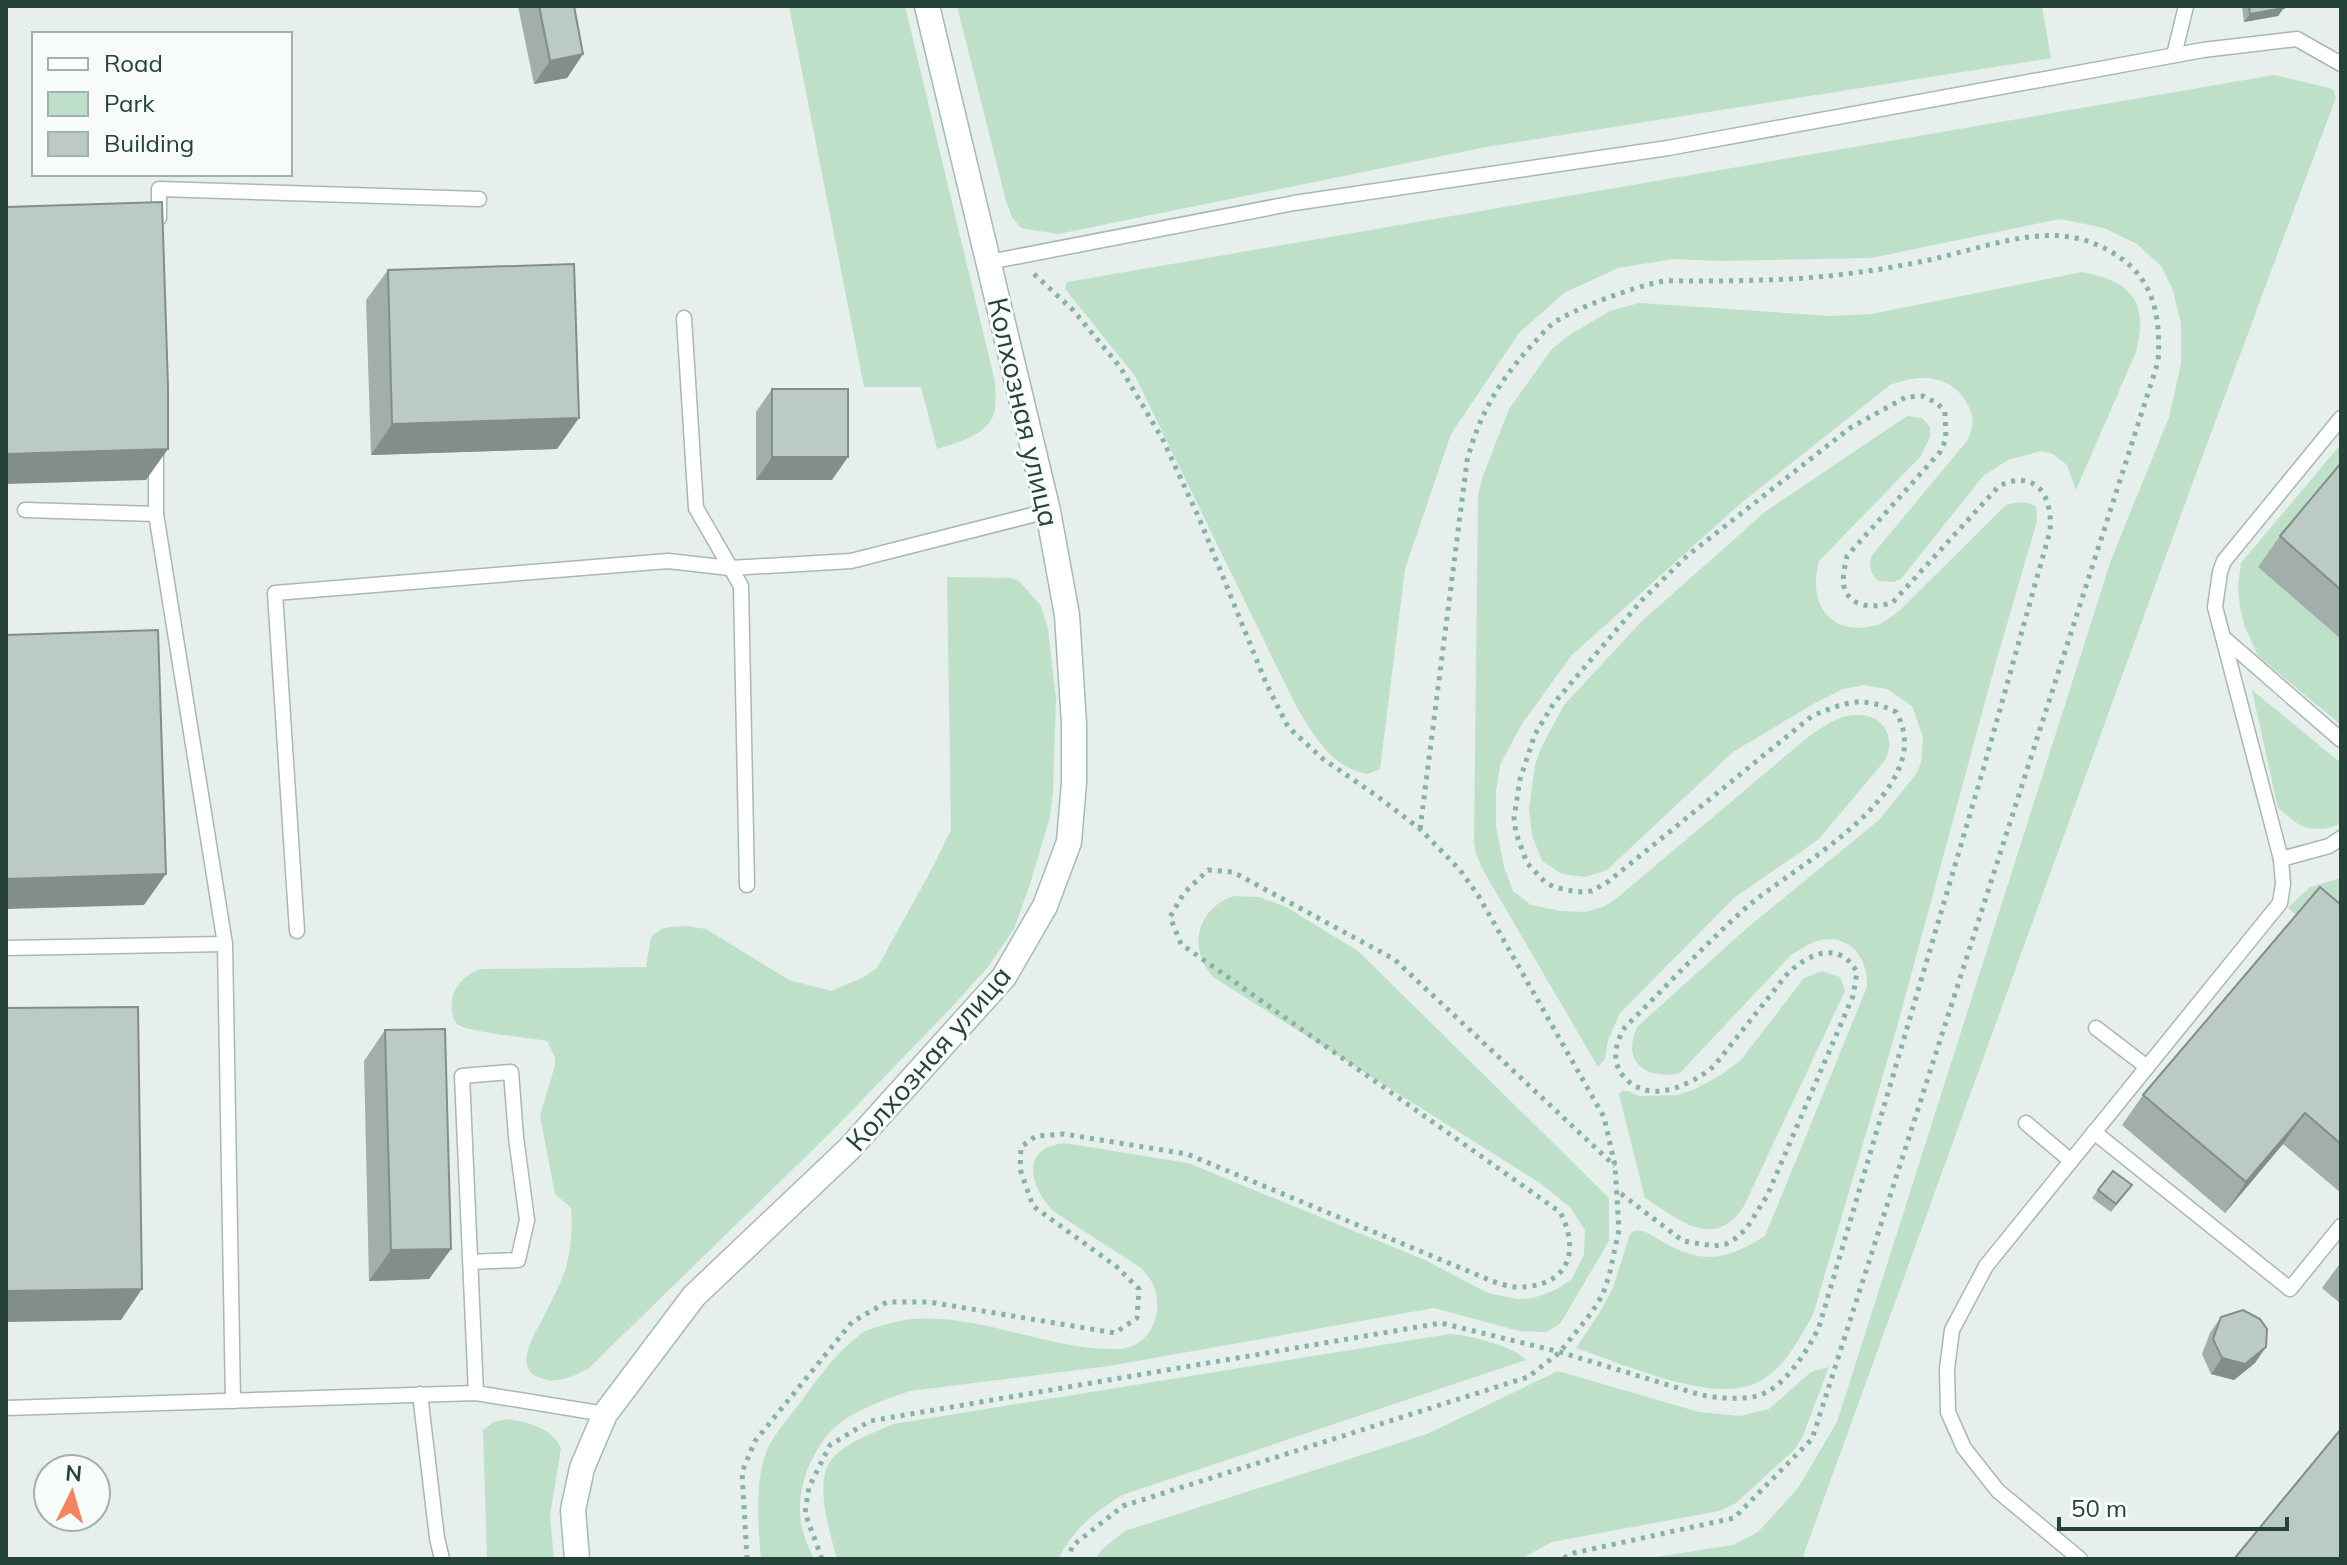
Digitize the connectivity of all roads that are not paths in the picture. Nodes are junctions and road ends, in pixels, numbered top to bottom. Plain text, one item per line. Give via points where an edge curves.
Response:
1 (927, 6) edge
2 (2186, 6) edge
3 (2174, 55) junction
4 (2341, 64) edge
5 (479, 199) dead end
6 (159, 235) edge
7 (989, 262) junction
8 (684, 318) dead end
9 (2341, 418) edge
10 (157, 437) edge
11 (25, 510) dead end
12 (1048, 511) junction
13 (156, 514) junction
14 (730, 568) junction
15 (2225, 639) junction
16 (2341, 740) edge
17 (2341, 838) edge
18 (2281, 859) junction
19 (747, 885) dead end
20 (297, 931) dead end
21 (225, 944) junction
22 (6, 948) edge
23 (2096, 1028) dead end
24 (2147, 1067) junction
25 (2026, 1123) dead end
26 (2094, 1132) junction
27 (2071, 1161) junction
28 (2341, 1226) edge
29 (470, 1262) junction
30 (476, 1393) junction
31 (420, 1394) junction
32 (233, 1401) junction
33 (6, 1408) edge
34 (605, 1414) junction
35 (442, 1559) edge
36 (577, 1559) edge
37 (2080, 1559) edge

1 - 7 main road, Колхозная улица
2 - 3 lane
3 - 4 lane via 2297,39
3 - 7 lane via 1668,148 1294,203
5 - 6 lane via 159,189
7 - 12 main road, Колхозная улица
8 - 14 lane via 696,508
9 - 15 lane via 2224,561 2215,607
10 - 13 lane
11 - 13 lane
12 - 14 lane via 851,561
12 - 34 main road, Колхозная улица via 1067,615 1074,782 1069,842 1045,906 1004,977 849,1149 694,1296
13 - 21 lane
14 - 19 lane via 741,586
14 - 20 lane via 668,561 275,593
15 - 16 lane
15 - 18 lane
17 - 18 lane
18 - 24 lane via 2280,903
21 - 22 lane
21 - 32 lane
23 - 24 lane
24 - 26 lane
25 - 27 lane
26 - 27 lane
26 - 28 lane via 2290,1289
27 - 37 lane via 1986,1266 1952,1330 1947,1369 1948,1412 1964,1448 1998,1491
29 - 29 lane via 462,1076 511,1072 527,1220 518,1260
29 - 30 lane
30 - 31 lane
30 - 34 lane
31 - 32 lane
31 - 35 lane
32 - 33 lane
34 - 36 main road, Колхозная улица via 582,1468 573,1510

